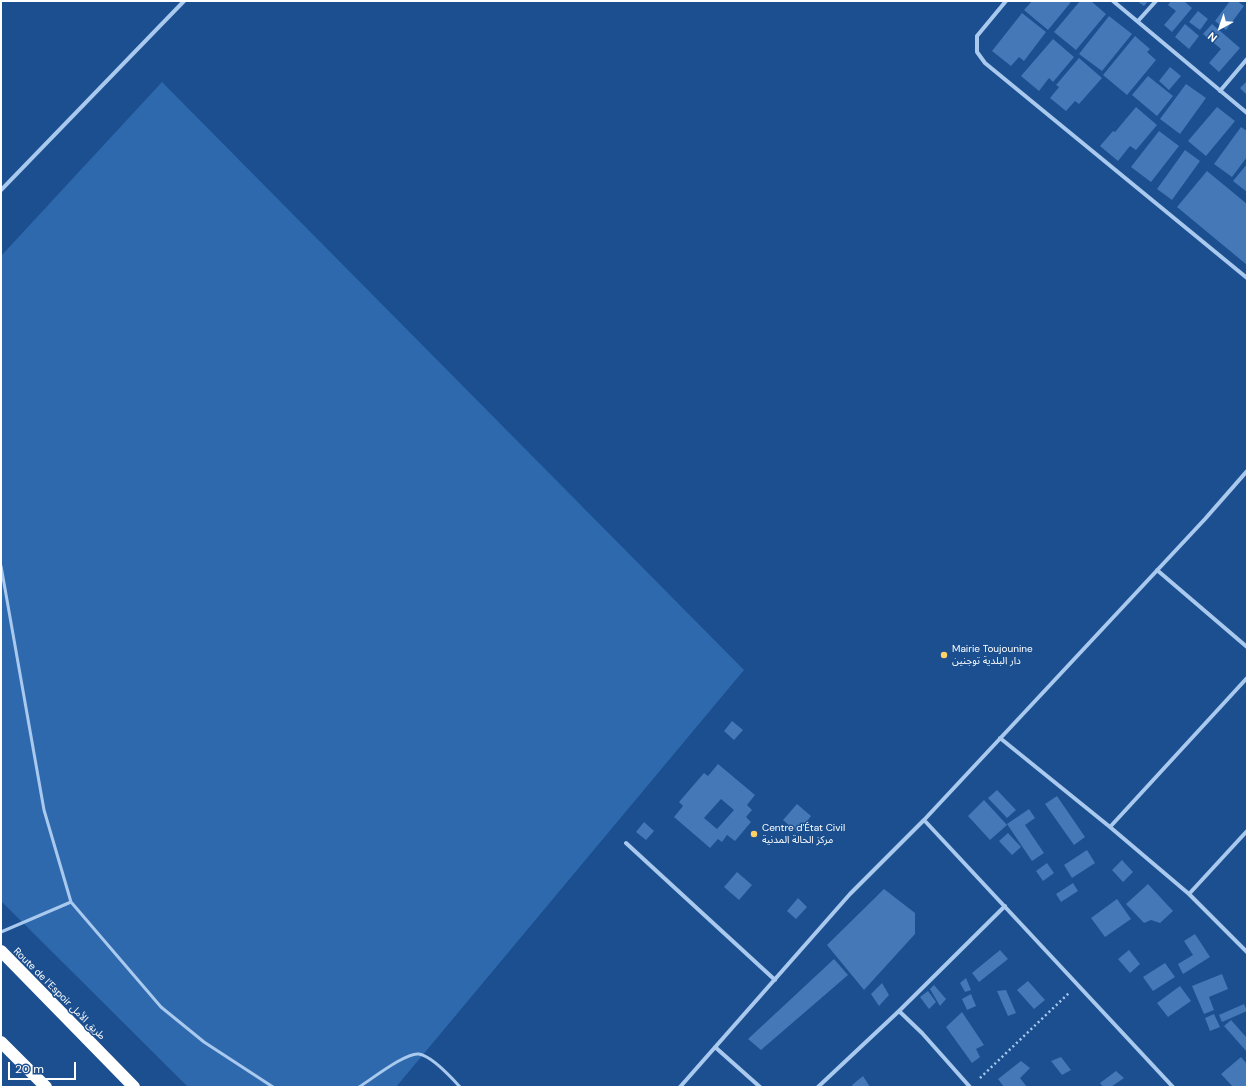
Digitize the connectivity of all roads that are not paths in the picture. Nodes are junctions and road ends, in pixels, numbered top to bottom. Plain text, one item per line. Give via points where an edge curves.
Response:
1 (184, 1) edge
2 (1006, 1) edge
3 (1113, 1) edge
4 (1156, 1) edge
5 (1138, 21) junction
6 (1247, 59) edge
7 (1220, 91) junction
8 (1247, 113) edge
9 (1, 190) edge
10 (1247, 278) edge
11 (1247, 471) edge
12 (1, 566) edge
13 (1157, 570) junction
14 (1247, 647) edge
15 (1247, 678) edge
16 (1000, 738) junction
17 (924, 820) junction
18 (1110, 827) junction
19 (1247, 831) edge
20 (626, 843) dead end
21 (1189, 894) junction
22 (72, 902) junction
23 (1005, 906) junction
24 (1, 932) edge
25 (1, 952) edge
26 (1247, 952) edge
27 (775, 980) junction
28 (899, 1011) junction
29 (1, 1042) edge
30 (715, 1047) junction
31 (46, 1087) edge
32 (134, 1087) edge
33 (273, 1087) edge
34 (359, 1087) edge
35 (460, 1087) edge
36 (680, 1087) edge
37 (760, 1087) edge
38 (818, 1087) edge
39 (970, 1087) edge
40 (1173, 1087) edge

1 - 9 street
2 - 10 street via 978,36 977,52 985,62
3 - 5 street
4 - 5 street
5 - 7 street
6 - 7 street
7 - 8 street
11 - 13 street
12 - 22 lane via 44,810
13 - 14 street
13 - 16 street
15 - 18 street
16 - 17 street
16 - 18 street
17 - 23 street
17 - 27 street via 850,894
18 - 21 street
19 - 21 street
20 - 27 street
21 - 26 street
22 - 24 lane
22 - 33 lane via 161,1007 204,1042
23 - 28 street
23 - 40 street
25 - 32 highway, Route de l’Espoir طريق الأمل
27 - 30 street
28 - 38 street
28 - 39 street
29 - 31 highway
30 - 36 street
30 - 37 street
34 - 35 lane via 408,1056 420,1054 430,1058

